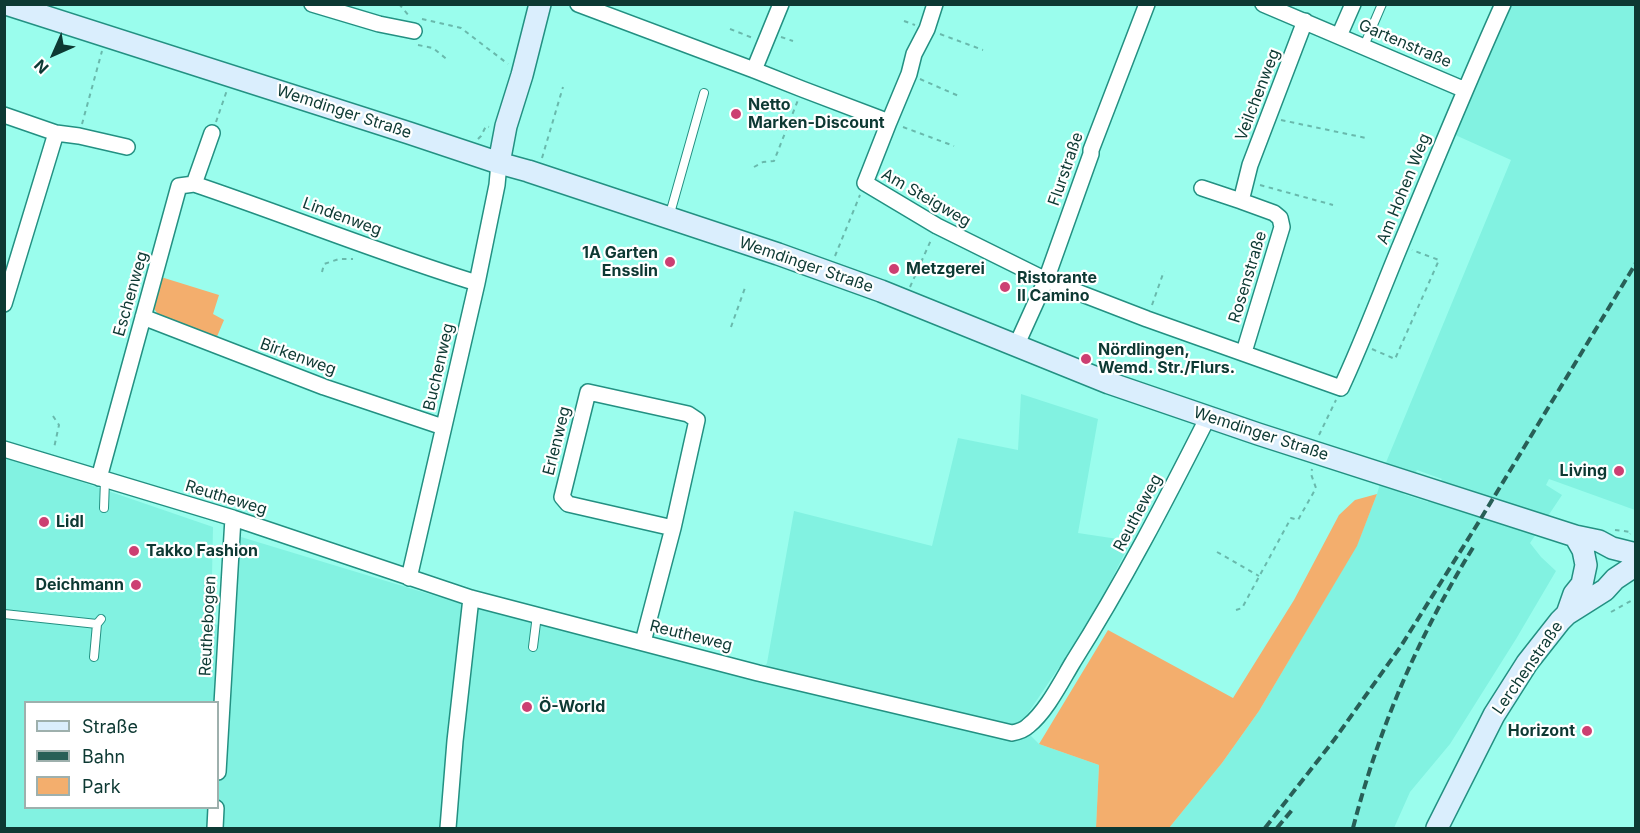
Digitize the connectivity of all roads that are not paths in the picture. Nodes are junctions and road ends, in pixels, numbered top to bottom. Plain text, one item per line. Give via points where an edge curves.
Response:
1 (6, 4) edge
2 (312, 4) edge
3 (540, 4) edge
4 (578, 4) edge
5 (781, 4) edge
6 (935, 4) edge
7 (1147, 4) edge
8 (1353, 4) edge
9 (1382, 4) edge
10 (1503, 4) edge
11 (1264, 5) edge
12 (1305, 21) junction
13 (1339, 36) junction
14 (415, 38) road end
15 (1364, 46) junction
16 (754, 70) junction
17 (1465, 90) junction
18 (704, 93) dead end
19 (4, 115) edge
20 (889, 122) junction
21 (56, 133) junction
22 (212, 133) road end
23 (127, 147) dead end
24 (499, 164) junction
25 (194, 184) junction
26 (1202, 188) dead end
27 (1241, 201) junction
28 (668, 219) junction
29 (1046, 280) junction
30 (477, 283) junction
31 (4, 304) edge
32 (142, 317) junction
33 (1017, 344) junction
34 (1244, 352) junction
35 (1341, 388) joint
36 (1208, 417) junction
37 (443, 426) junction
38 (4, 449) edge
39 (102, 479) junction
40 (104, 508) dead end
41 (233, 518) junction
42 (673, 528) junction
43 (1575, 536) junction
44 (1633, 536) edge
45 (1599, 541) junction
46 (1635, 554) edge
47 (1635, 566) edge
48 (409, 578) junction
49 (1635, 579) edge
50 (1605, 590) junction
51 (471, 598) junction
52 (4, 614) edge
53 (1568, 614) junction
54 (537, 615) junction
55 (643, 642) junction
56 (533, 647) dead end
57 (94, 657) dead end
58 (219, 755) edge
59 (216, 809) edge
60 (215, 828) edge
61 (448, 828) edge
62 (1437, 828) edge

1 - 24 main road, Wemdinger Straße
2 - 14 street
3 - 24 main road
4 - 16 street
5 - 16 street
6 - 20 street, Am Steigweg
7 - 29 street, Flurstraße
8 - 13 street
9 - 15 lane
10 - 17 street, Am Hohen Weg
11 - 12 street, Gartenstraße
12 - 13 street, Gartenstraße
12 - 27 street, Veilchenweg via 1250,165
13 - 15 street, Gartenstraße
15 - 17 street, Gartenstraße
16 - 20 street
17 - 35 street, Am Hohen Weg
18 - 28 lane
19 - 21 street
20 - 29 street, Am Steigweg via 865,183 936,226
21 - 23 street
21 - 31 street
22 - 25 street, Eschenweg
24 - 28 main road, Wemdinger Straße
24 - 30 street, Buchenweg
25 - 30 street, Lindenweg
25 - 32 street, Eschenweg via 179,186
26 - 27 street, Rosenstraße
27 - 34 street, Rosenstraße via 1274,213 1282,227
28 - 33 main road, Wemdinger Straße via 778,254
29 - 33 street, Flurstraße
29 - 34 street, Am Steigweg
30 - 37 street, Buchenweg
32 - 37 street, Birkenweg via 324,387
32 - 39 street, Eschenweg
33 - 36 main road, Wemdinger Straße via 1109,383
34 - 35 street, Am Steigweg
36 - 43 main road, Wemdinger Straße
36 - 55 street, Reutheweg via 1143,544 1089,637 1041,712 1028,727 1017,732 758,673
37 - 48 street, Buchenweg
38 - 39 street, Reutheweg
39 - 40 lane
39 - 41 street, Reutheweg
41 - 48 street, Reutheweg
41 - 58 street, Reuthebogen
42 - 42 street, Erlenweg via 697,420 687,414 588,392 562,497 568,504
42 - 55 street, Erlenweg
43 - 45 main road, Wemdinger Straße
43 - 53 main road via 1586,565
44 - 45 main road, Wemdinger Straße
45 - 46 main road, Wemdinger Straße
47 - 50 main road, Lerchenstraße
48 - 51 street, Reutheweg
49 - 50 main road, Lerchenstraße
50 - 53 main road, Lerchenstraße
51 - 54 street, Reutheweg
51 - 61 street
52 - 57 lane via 99,622
53 - 62 main road, Lerchenstraße via 1527,663 1494,715
54 - 55 street, Reutheweg
54 - 56 lane
59 - 60 street

